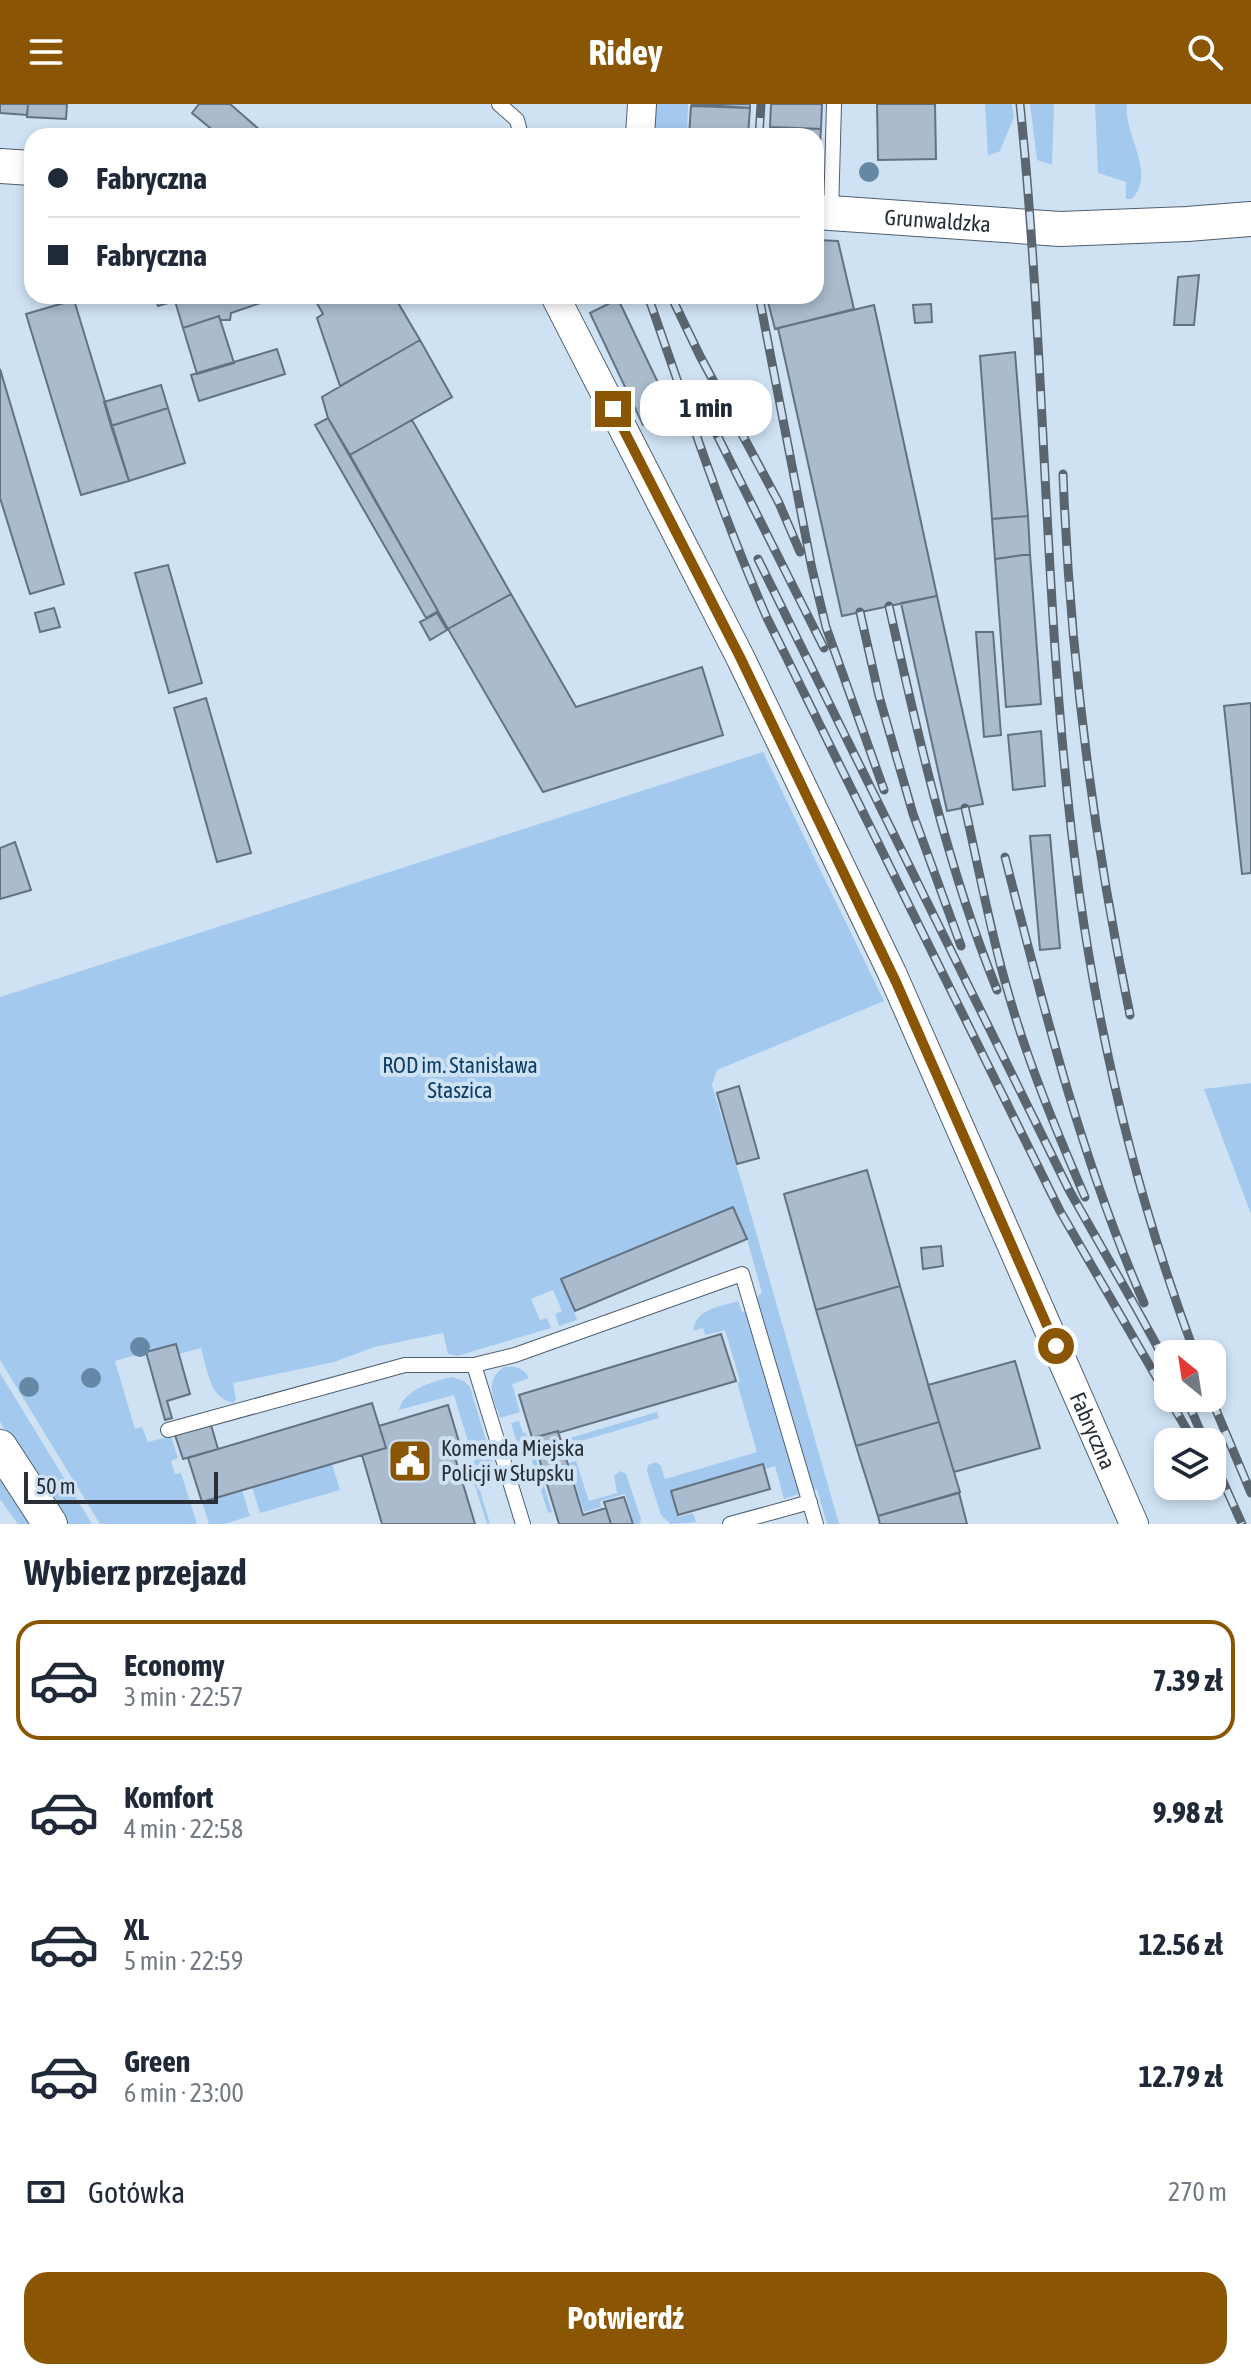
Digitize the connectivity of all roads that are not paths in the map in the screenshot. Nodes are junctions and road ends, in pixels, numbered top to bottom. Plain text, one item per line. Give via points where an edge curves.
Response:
1 (499, 104) edge
2 (642, 104) edge
3 (834, 104) edge
4 (519, 128) edge
5 (640, 128) edge
6 (0, 166) edge
7 (24, 168) edge
8 (824, 203) edge
9 (824, 213) edge
10 (1251, 219) edge
11 (559, 304) edge
12 (474, 1365) junction
13 (168, 1430) dead end
14 (0, 1447) edge
15 (810, 1502) junction
16 (50, 1524) edge
17 (523, 1524) edge
18 (730, 1524) edge
19 (816, 1524) edge
20 (1134, 1524) edge

1 - 4 lane
2 - 5 street
3 - 8 lane
6 - 7 street
9 - 10 street, Grunwaldzka via 1060,229
11 - 20 street, Fabryczna via 740,657 896,982
12 - 13 lane via 405,1365
12 - 15 lane via 742,1274
12 - 17 lane
14 - 16 street
15 - 18 lane
15 - 19 lane

